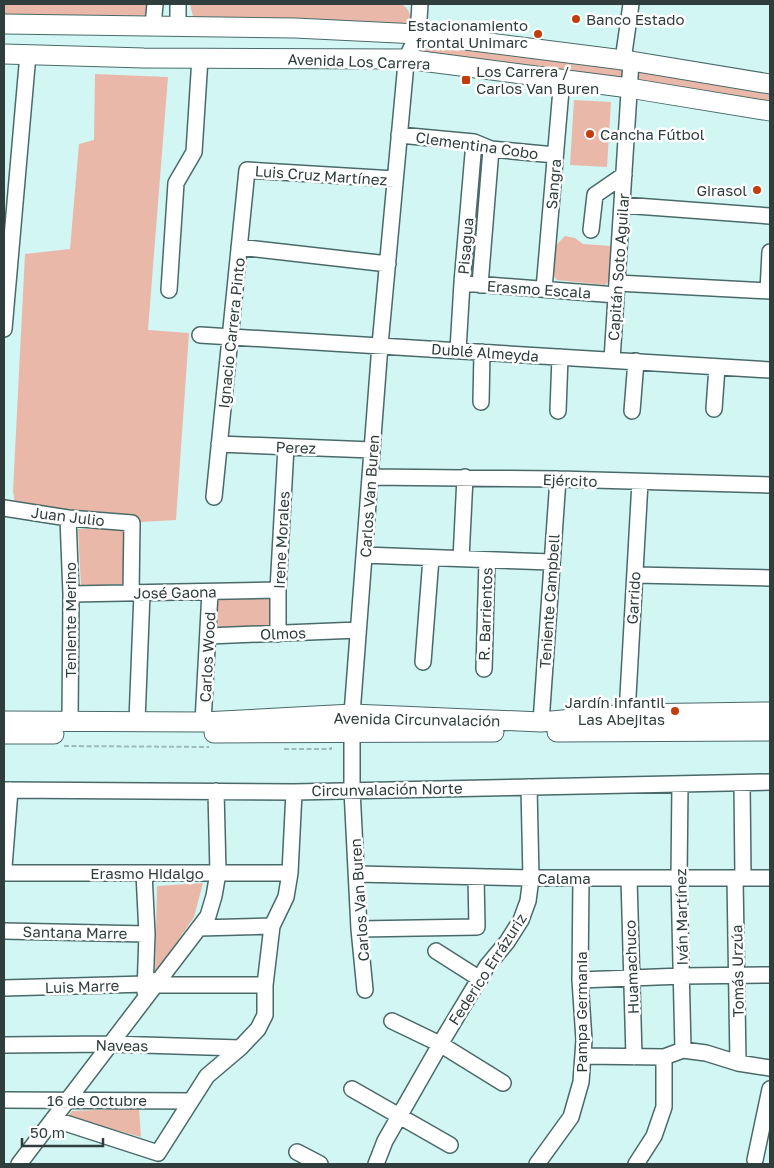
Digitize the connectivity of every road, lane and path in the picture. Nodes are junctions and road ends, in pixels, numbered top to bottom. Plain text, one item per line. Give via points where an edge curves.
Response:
1 (155, 4) edge
2 (178, 4) edge
3 (420, 4) edge
4 (631, 4) edge
5 (4, 24) edge
6 (153, 26) junction
7 (178, 26) junction
8 (418, 34) junction
9 (4, 54) edge
10 (28, 54) junction
11 (200, 58) junction
12 (406, 59) junction
13 (627, 61) junction
14 (562, 78) junction
15 (770, 84) edge
16 (629, 88) junction
17 (770, 111) edge
18 (399, 135) junction
19 (474, 142) junction
20 (492, 149) junction
21 (555, 155) junction
22 (247, 170) joint
23 (624, 175) junction
24 (395, 179) junction
25 (622, 205) junction
26 (770, 216) edge
27 (591, 230) dead end
28 (239, 247) junction
29 (770, 252) edge
30 (388, 264) junction
31 (462, 283) junction
32 (480, 285) junction
33 (616, 289) junction
34 (169, 290) dead end
35 (544, 290) junction
36 (769, 291) edge
37 (4, 328) edge
38 (200, 335) dead end
39 (230, 338) junction
40 (380, 345) junction
41 (458, 350) junction
42 (482, 352) junction
43 (560, 357) junction
44 (612, 360) junction
45 (636, 362) junction
46 (717, 367) junction
47 (770, 370) edge
48 (481, 402) dead end
49 (714, 409) dead end
50 (558, 411) dead end
51 (632, 411) dead end
52 (219, 444) junction
53 (286, 447) junction
54 (372, 450) junction
55 (370, 477) junction
56 (465, 477) junction
57 (558, 479) junction
58 (640, 482) junction
59 (770, 485) edge
60 (214, 497) dead end
61 (4, 508) edge
62 (68, 518) junction
63 (364, 555) junction
64 (431, 558) junction
65 (461, 559) junction
66 (487, 560) junction
67 (551, 562) junction
68 (635, 575) junction
69 (770, 578) edge
70 (278, 590) junction
71 (210, 592) junction
72 (136, 593) junction
73 (71, 594) junction
74 (358, 630) junction
75 (278, 634) junction
76 (208, 636) junction
77 (424, 662) dead end
78 (484, 669) dead end
79 (770, 712) edge
80 (352, 714) junction
81 (627, 714) junction
82 (4, 720) edge
83 (70, 721) junction
84 (138, 721) junction
85 (203, 722) junction
86 (540, 722) junction
87 (770, 731) edge
88 (332, 733) junction
89 (353, 733) junction
90 (4, 734) edge
91 (62, 746) dead end
92 (216, 748) dead end
93 (283, 749) dead end
94 (770, 782) edge
95 (742, 783) junction
96 (680, 784) junction
97 (529, 787) junction
98 (7, 790) edge
99 (352, 790) junction
100 (216, 792) junction
101 (294, 792) junction
102 (4, 868) edge
103 (4, 873) edge
104 (144, 873) junction
105 (218, 873) junction
106 (290, 873) junction
107 (357, 874) junction
108 (476, 876) junction
109 (531, 878) junction
110 (581, 878) junction
111 (629, 878) junction
112 (680, 878) junction
113 (739, 878) junction
114 (770, 878) edge
115 (272, 926) junction
116 (199, 928) junction
117 (359, 929) junction
118 (4, 931) edge
119 (147, 934) junction
120 (436, 951) dead end
121 (682, 976) junction
122 (738, 976) junction
123 (770, 976) edge
124 (630, 978) junction
125 (480, 979) junction
126 (580, 980) junction
127 (265, 985) junction
128 (151, 987) junction
129 (4, 988) edge
130 (365, 990) dead end
131 (392, 1021) dead end
132 (111, 1044) junction
133 (440, 1044) junction
134 (4, 1045) edge
135 (240, 1048) junction
136 (683, 1050) junction
137 (583, 1056) junction
138 (634, 1057) junction
139 (664, 1057) junction
140 (738, 1063) junction
141 (770, 1068) edge
142 (503, 1083) dead end
143 (352, 1089) dead end
144 (770, 1089) edge
145 (4, 1100) edge
146 (68, 1100) junction
147 (191, 1101) junction
148 (399, 1116) junction
149 (54, 1119) junction
150 (450, 1145) dead end
151 (297, 1152) dead end
152 (755, 1160) dead end
153 (19, 1164) edge
154 (320, 1164) edge
155 (376, 1164) edge
156 (537, 1164) edge
157 (636, 1164) edge

1 - 6 street
2 - 7 street
3 - 8 street, Carlos Van Buren
4 - 13 street, Capitán Soto Aguilar
5 - 6 main road, Avenida Los Carrera
6 - 7 main road, Avenida Los Carrera
7 - 8 main road, Avenida Los Carrera
8 - 12 street, Carlos Van Buren
8 - 13 main road, Avenida Los Carrera
9 - 10 main road, Avenida Los Carrera
10 - 11 main road, Avenida Los Carrera
10 - 37 street
11 - 12 main road, Avenida Los Carrera
11 - 34 street via 194,152 176,182
12 - 14 main road, Avenida Los Carrera
12 - 18 street, Carlos Van Buren
13 - 15 main road, Avenida Los Carrera
13 - 16 street, Capitán Soto Aguilar
14 - 16 main road, Avenida Los Carrera
14 - 21 street, Sangra
16 - 17 main road, Avenida Los Carrera
16 - 23 street, Capitán Soto Aguilar
18 - 19 street, Clementina Cobo
18 - 24 street, Carlos Van Buren
19 - 20 street, Clementina Cobo
19 - 31 street, Pisagua
20 - 21 street, Clementina Cobo
20 - 32 street, Pisagua
21 - 35 street, Sangra
22 - 24 street, Luis Cruz Martínez
22 - 28 street, Ignacio Carrera Pinto
23 - 25 street, Capitán Soto Aguilar
23 - 27 street, Capitán Soto Aguilar via 594,195
24 - 30 street, Carlos Van Buren
25 - 26 street
25 - 33 street, Capitán Soto Aguilar
28 - 30 street
28 - 39 street, Ignacio Carrera Pinto
29 - 36 street
30 - 40 street, Carlos Van Buren
31 - 32 street, Erasmo Escala
31 - 41 street, Pisagua
32 - 35 street, Erasmo Escala
33 - 35 street, Erasmo Escala
33 - 36 street, Erasmo Escala
33 - 44 street, Capitán Soto Aguilar
38 - 39 street, Dublé Almeyda
39 - 40 street, Dublé Almeyda
39 - 52 street, Ignacio Carrera Pinto
40 - 41 street, Dublé Almeyda
40 - 54 street, Carlos Van Buren
41 - 42 street, Dublé Almeyda
42 - 43 street, Dublé Almeyda
42 - 48 street
43 - 44 street, Dublé Almeyda
43 - 50 street
44 - 45 street, Dublé Almeyda
45 - 46 street, Dublé Almeyda
45 - 51 street
46 - 47 street, Dublé Almeyda
46 - 49 street
52 - 53 street, Perez
52 - 60 street, Ignacio Carrera Pinto
53 - 54 street, Perez
53 - 70 street, Irene Morales
54 - 55 street, Carlos Van Buren
55 - 56 street, Ejército
55 - 63 street, Carlos Van Buren
56 - 57 street, Ejército
56 - 65 street
57 - 58 street, Ejército
57 - 67 street, Teniente Campbell
58 - 59 street, Ejército
58 - 68 street, Garrido
61 - 62 street, Juan Julio
62 - 72 street, Juan Julio via 132,523
62 - 73 street, Teniente Merino
63 - 64 street
63 - 74 street, Carlos Van Buren
64 - 65 street
64 - 77 street
65 - 66 street
66 - 67 street
66 - 78 street, R. Barrientos
67 - 86 street, Teniente Campbell
68 - 69 street
68 - 81 street, Garrido
70 - 71 street, José Gaona
70 - 75 street, Irene Morales
71 - 72 street, José Gaona
71 - 76 street, Carlos Wood
72 - 73 street, José Gaona
72 - 84 street
73 - 83 street, Teniente Merino
74 - 75 street, Olmos
74 - 80 street, Carlos Van Buren
75 - 76 street, Olmos
76 - 85 street, Carlos Wood
79 - 81 main road, Avenida Circunvalación
80 - 85 main road, Avenida Circunvalación
80 - 86 main road, Avenida Circunvalación
80 - 89 street, Carlos Van Buren
81 - 86 main road, Avenida Circunvalación
82 - 83 main road, Avenida Circunvalación
83 - 84 main road, Avenida Circunvalación
84 - 85 main road, Avenida Circunvalación
87 - 89 main road, Avenida Circunvalación
88 - 89 main road, Avenida Circunvalación
88 - 90 main road, Avenida Circunvalación
88 - 93 path via 331,749
89 - 99 street, Carlos Van Buren
91 - 92 path
94 - 95 street, Circunvalación Norte
95 - 96 street, Circunvalación Norte
95 - 113 street, Tomás Urzúa
96 - 97 street, Circunvalación Norte
96 - 112 street, Iván Martínez
97 - 99 street, Circunvalación Norte
97 - 109 street, Federico Errázuriz
98 - 100 street, Circunvalación Norte
98 - 102 street
99 - 101 street, Circunvalación Norte
99 - 107 street, Carlos Van Buren
100 - 101 street, Circunvalación Norte
100 - 105 street
101 - 106 street
103 - 104 street, Erasmo Hidalgo
104 - 105 street, Erasmo Hidalgo
104 - 119 street
105 - 106 street, Erasmo Hidalgo
105 - 116 street via 208,916
106 - 115 street via 286,897
107 - 108 street, Calama
107 - 117 street, Carlos Van Buren
108 - 109 street, Calama
108 - 117 street via 477,928
109 - 110 street, Calama
109 - 125 street, Federico Errázuriz via 521,920
110 - 111 street, Calama
110 - 126 street, Pampa Germania
111 - 112 street, Calama
111 - 124 street, Huamachuco
112 - 113 street, Calama
112 - 121 street, Iván Martínez
113 - 114 street, Calama
113 - 122 street, Tomás Urzúa
115 - 116 street
115 - 127 street
116 - 128 street
117 - 130 street, Carlos Van Buren
118 - 119 street, Santana Marre
119 - 128 street
120 - 125 street
121 - 122 street
121 - 124 street
121 - 136 street, Iván Martínez
122 - 123 street
122 - 140 street, Tomás Urzúa
124 - 126 street
124 - 138 street, Huamachuco
125 - 133 street, Federico Errázuriz
126 - 137 street, Pampa Germania
127 - 128 street, Luis Marre
127 - 135 street via 265,1015 258,1029
128 - 129 street, Luis Marre
128 - 132 street
131 - 133 street
132 - 134 street, Naveas
132 - 135 street, Naveas
132 - 146 street
133 - 142 street
133 - 148 street, Federico Errázuriz
135 - 147 street via 207,1076
136 - 139 street
136 - 140 street via 706,1052
137 - 138 street
137 - 156 street, Pampa Germania via 581,1082 571,1117
138 - 139 street
139 - 157 street via 664,1107 654,1136
140 - 141 street
143 - 148 street
144 - 152 street
145 - 146 street, 16 de Octubre
146 - 147 street, 16 de Octubre
146 - 149 street
147 - 149 street via 158,1153
148 - 150 street
148 - 155 street, Federico Errázuriz
149 - 153 street
151 - 154 street

